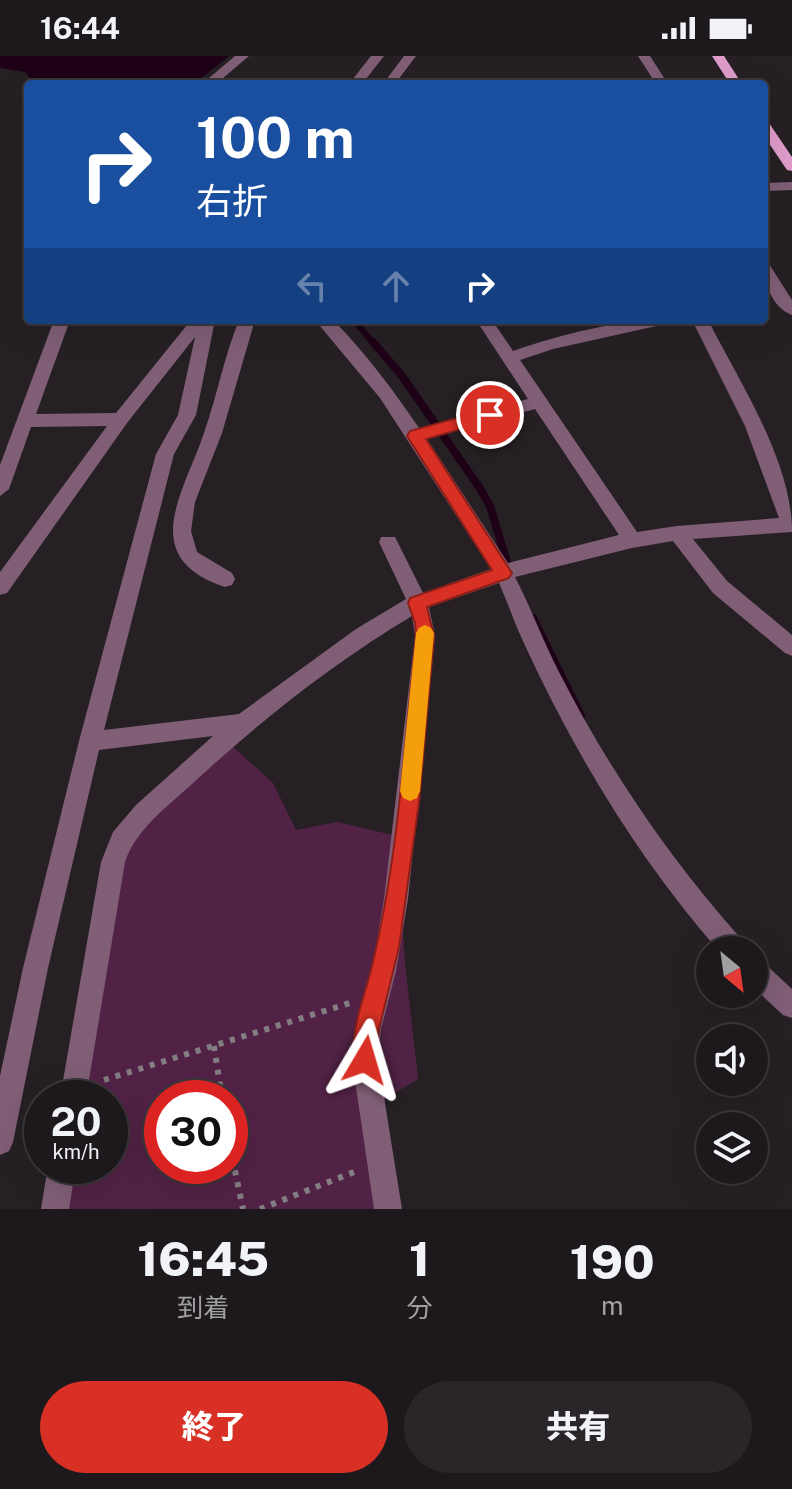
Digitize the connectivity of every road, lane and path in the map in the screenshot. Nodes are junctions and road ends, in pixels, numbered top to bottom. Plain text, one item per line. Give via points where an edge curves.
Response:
1 (243, 56) edge
2 (378, 56) edge
3 (410, 56) edge
4 (644, 56) edge
5 (718, 56) edge
6 (392, 79) edge
7 (213, 80) edge
8 (358, 80) edge
9 (659, 80) edge
10 (733, 80) edge
11 (768, 132) edge
12 (792, 167) edge
13 (792, 186) edge
14 (768, 187) edge
15 (772, 297) edge
16 (792, 310) edge
17 (61, 324) edge
18 (197, 324) edge
19 (206, 324) edge
20 (246, 324) edge
21 (327, 324) edge
22 (487, 324) edge
23 (642, 324) edge
24 (702, 324) edge
25 (509, 358) junction
26 (540, 402) junction
27 (121, 419) junction
28 (25, 421) junction
29 (415, 436) junction
30 (0, 489) edge
31 (791, 525) edge
32 (677, 533) junction
33 (632, 540) junction
34 (388, 542) dead end
35 (503, 573) junction
36 (225, 579) dead end
37 (0, 587) edge
38 (417, 603) junction
39 (792, 647) edge
40 (243, 723) junction
41 (90, 741) junction
42 (722, 936) edge
43 (768, 984) edge
44 (377, 994) junction
45 (792, 1006) edge
46 (214, 1046) junction
47 (76, 1080) edge
48 (115, 1080) edge
49 (219, 1080) edge
50 (0, 1142) edge
51 (381, 1161) junction
52 (59, 1184) edge
53 (238, 1184) edge
54 (55, 1209) edge
55 (243, 1209) edge
56 (260, 1209) edge
57 (388, 1209) edge

1 - 7 street
2 - 8 street
3 - 6 street
4 - 9 street
5 - 10 main road
11 - 12 main road
13 - 14 street
15 - 16 street
17 - 28 street
18 - 27 street
19 - 41 street via 187,415 165,454
20 - 36 street via 182,518 182,542 189,558
21 - 29 street
22 - 25 street
23 - 25 street
24 - 31 street via 754,426
25 - 26 street
26 - 29 street
26 - 33 street
27 - 28 street
27 - 37 street
28 - 30 street
29 - 35 street
31 - 32 street
32 - 33 street
32 - 39 street via 720,587
33 - 35 street
34 - 38 street
35 - 38 street
35 - 42 street via 533,640 623,806 678,886
38 - 40 street via 363,635
38 - 44 street via 425,636 410,787
40 - 41 street
40 - 47 street via 121,840
41 - 50 street via 46,914
43 - 45 street
44 - 46 path
44 - 51 street via 365,1060
46 - 48 path
46 - 49 path
51 - 56 path
51 - 57 street
52 - 54 street
53 - 55 path

